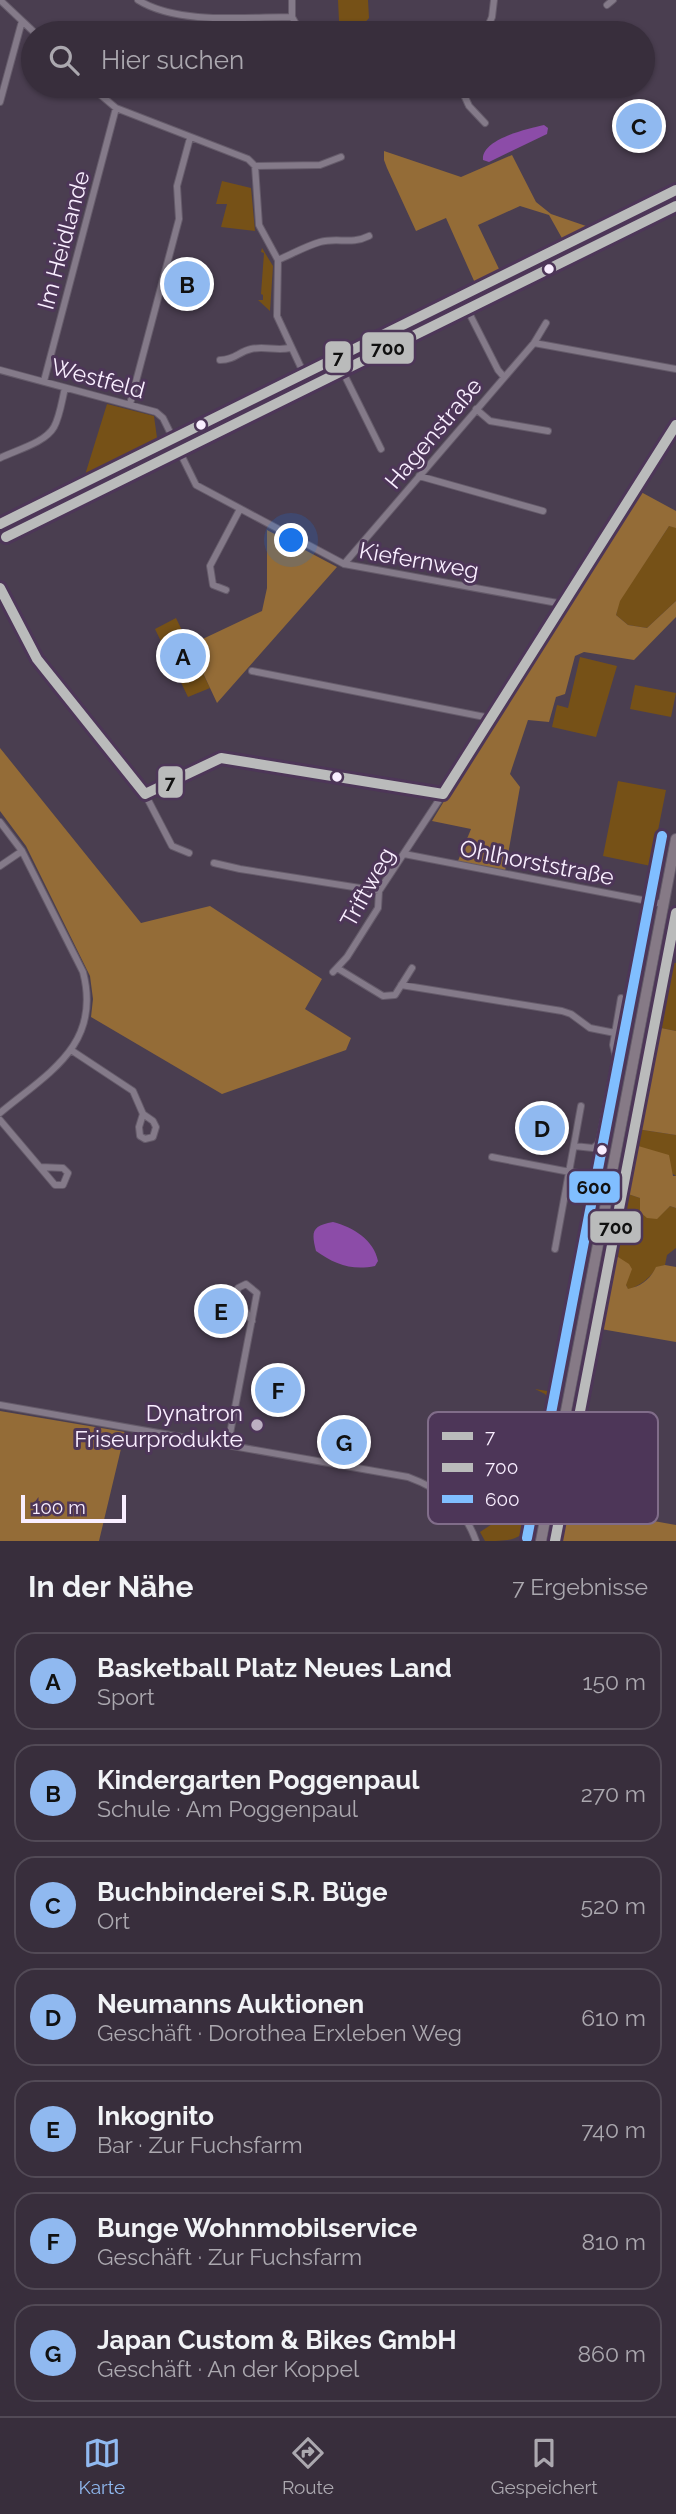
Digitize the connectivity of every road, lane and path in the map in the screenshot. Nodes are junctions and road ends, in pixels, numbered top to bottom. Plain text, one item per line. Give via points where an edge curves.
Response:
1 (138, 0) edge
2 (292, 0) edge
3 (494, 0) edge
4 (0, 1) edge
5 (292, 16) junction
6 (22, 21) edge
7 (295, 21) edge
8 (491, 21) edge
9 (21, 25) edge
10 (104, 98) edge
11 (466, 98) edge
12 (0, 103) edge
13 (116, 108) junction
14 (485, 122) dead end
15 (190, 138) junction
16 (341, 156) dead end
17 (255, 166) junction
18 (676, 190) edge
19 (369, 236) dead end
20 (278, 260) junction
21 (461, 297) junction
22 (547, 323) dead end
23 (534, 343) junction
24 (290, 348) junction
25 (337, 358) junction
26 (219, 360) dead end
27 (676, 369) edge
28 (0, 370) edge
29 (304, 374) junction
30 (504, 377) junction
31 (44, 381) junction
32 (65, 388) junction
33 (130, 404) junction
34 (476, 409) junction
35 (676, 425) edge
36 (548, 431) dead end
37 (173, 439) junction
38 (381, 449) dead end
39 (0, 458) edge
40 (419, 476) junction
41 (240, 509) junction
42 (543, 511) dead end
43 (0, 524) edge
44 (344, 564) junction
45 (0, 588) edge
46 (226, 590) dead end
47 (563, 604) junction
48 (252, 671) dead end
49 (490, 718) junction
50 (145, 793) junction
51 (443, 794) junction
52 (0, 822) edge
53 (676, 839) edge
54 (22, 851) junction
55 (189, 853) dead end
56 (404, 855) junction
57 (674, 861) edge
58 (214, 863) dead end
59 (0, 866) edge
60 (379, 891) junction
61 (663, 904) junction
62 (412, 968) dead end
63 (401, 985) junction
64 (621, 998) dead end
65 (615, 1033) junction
66 (71, 1051) junction
67 (581, 1106) dead end
68 (0, 1113) edge
69 (143, 1114) dead end
70 (0, 1120) edge
71 (574, 1146) junction
72 (492, 1157) dead end
73 (40, 1167) dead end
74 (570, 1172) junction
75 (610, 1181) junction
76 (555, 1249) dead end
77 (252, 1321) junction
78 (0, 1405) edge
79 (566, 1412) edge
80 (228, 1444) junction
81 (428, 1485) edge
82 (468, 1524) edge
83 (476, 1541) edge

1 - 5 street via 182,15
2 - 5 street
3 - 8 street
4 - 6 street
5 - 7 street
9 - 12 street
10 - 13 street
11 - 14 street
13 - 15 street
13 - 31 street, Im Heidlande
15 - 17 street via 248,159
15 - 33 street via 177,186 179,219
16 - 17 street via 320,166
17 - 20 street via 259,225
18 - 21 street
19 - 20 street via 358,242 320,242
20 - 24 street via 276,316
21 - 25 street
21 - 30 street
22 - 23 street, Hagenstraße
23 - 27 street
23 - 30 street, Hagenstraße
24 - 26 street via 250,349 230,360
24 - 29 street
25 - 29 street
25 - 38 street
28 - 31 street, Westfeld
29 - 37 street
30 - 34 street, Hagenstraße
31 - 32 street, Westfeld
32 - 33 street, Westfeld
32 - 39 street via 52,431
33 - 37 street, Westfeld via 156,412
34 - 36 street via 490,421
34 - 40 street, Hagenstraße
35 - 47 street, Triftweg
37 - 41 street, Kiefernweg via 196,485
37 - 43 street
40 - 42 street
40 - 44 street, Hagenstraße
41 - 44 street, Kiefernweg
41 - 46 street via 210,566 213,585
44 - 47 street, Kiefernweg
45 - 50 street via 37,659
47 - 49 street, Triftweg
48 - 49 street
49 - 51 street, Triftweg
50 - 51 street via 221,758
50 - 55 street via 172,846
51 - 56 street, Triftweg
52 - 54 street
53 - 57 main road
54 - 59 street
54 - 66 street via 87,988 82,1031
56 - 60 street, Triftweg
56 - 61 street, Ohlhorststraße
57 - 61 main road
58 - 60 street
60 - 63 street, Triftweg via 378,908 335,970 383,996 395,995
61 - 75 main road
62 - 63 street
63 - 65 street via 562,1011 590,1028
64 - 65 street
65 - 71 street via 616,1056 598,1144 593,1148
66 - 68 street
66 - 69 street via 133,1091
67 - 71 street
70 - 73 street
71 - 74 street
72 - 74 street
74 - 75 street
74 - 76 street
75 - 79 main road
77 - 77 street via 257,1293 246,1284 238,1288 236,1297
77 - 80 street
78 - 80 street
80 - 81 street
82 - 83 street

